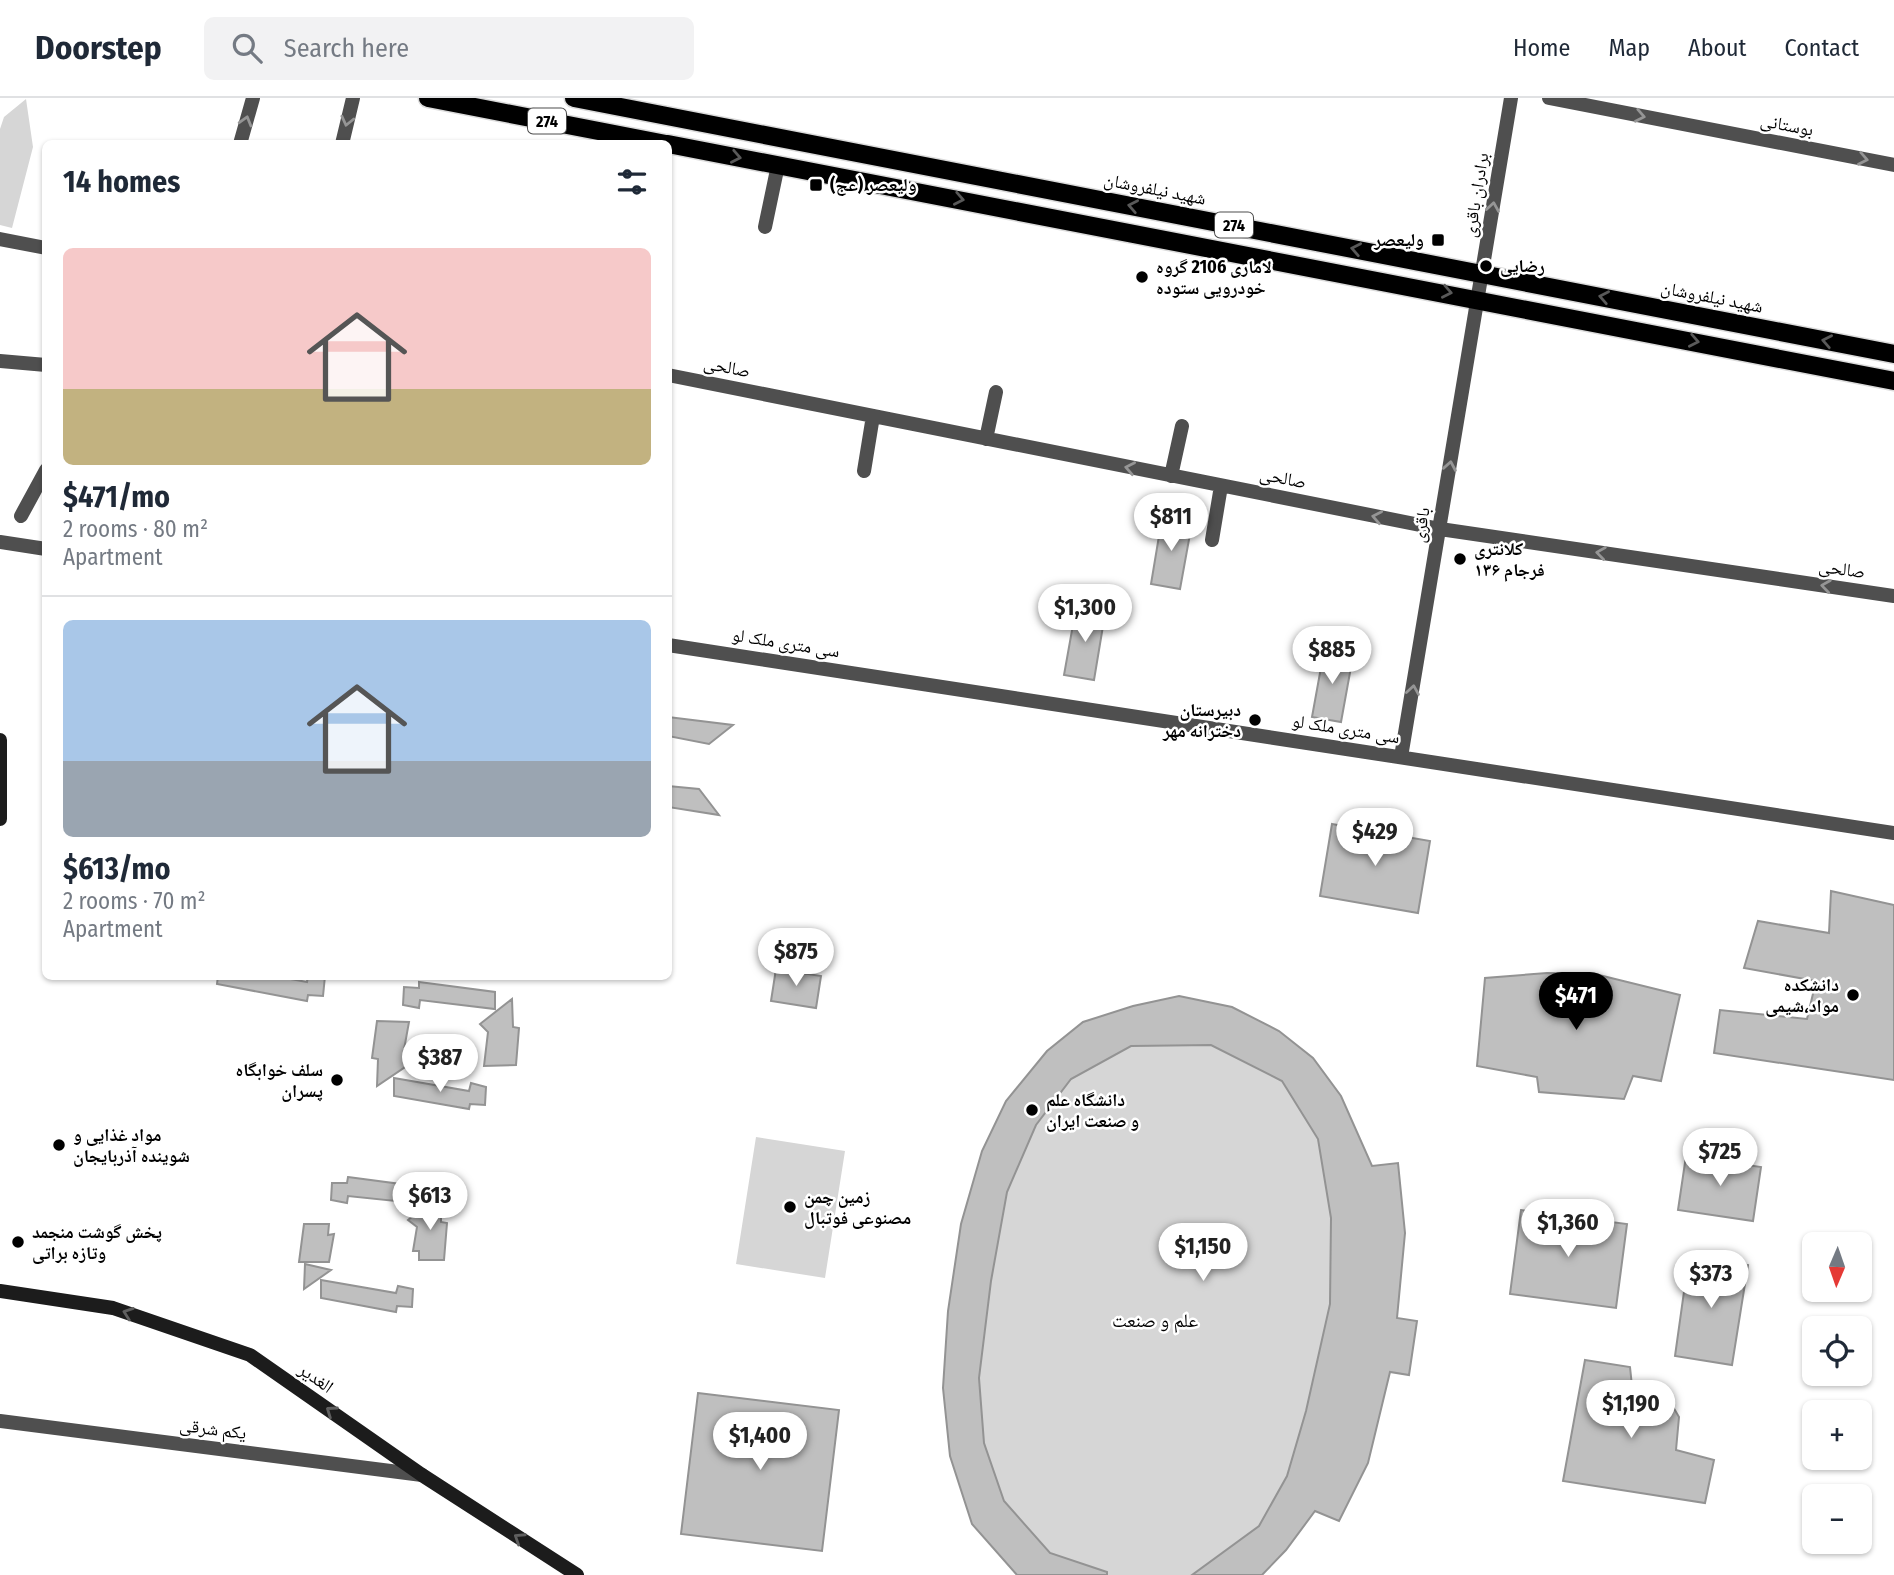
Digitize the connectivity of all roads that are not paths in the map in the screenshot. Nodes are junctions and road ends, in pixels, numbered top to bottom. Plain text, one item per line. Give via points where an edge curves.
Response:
1 (253, 98) edge
2 (353, 98) edge
3 (428, 98) edge
4 (574, 98) edge
5 (1511, 98) edge
6 (1549, 98) edge
7 (241, 140) edge
8 (343, 140) edge
9 (646, 140) edge
10 (672, 145) edge
11 (778, 165) junction
12 (1894, 165) edge
13 (765, 227) dead end
14 (0, 239) edge
15 (42, 247) edge
16 (1482, 273) junction
17 (1478, 298) junction
18 (1894, 354) edge
19 (0, 361) edge
20 (42, 365) edge
21 (672, 376) edge
22 (1894, 381) edge
23 (996, 392) dead end
24 (873, 416) junction
25 (1182, 426) dead end
26 (986, 439) junction
27 (864, 471) dead end
28 (1171, 476) junction
29 (42, 477) edge
30 (1221, 486) junction
31 (21, 516) dead end
32 (1440, 529) junction
33 (1212, 540) dead end
34 (0, 542) edge
35 (42, 547) edge
36 (1894, 596) edge
37 (672, 646) edge
38 (0, 740) edge
39 (1, 756) edge
40 (1401, 757) junction
41 (0, 819) edge
42 (1894, 833) edge
43 (0, 1291) edge
44 (0, 1421) edge
45 (422, 1475) junction
46 (577, 1575) edge

7 -> 1 street
2 -> 8 street
3 - 9 main road, 274
16 -> 4 main road, شهید نیلفروشان / 274
16 -> 5 street, برادران باقری
6 -> 12 street, بوستانی
10 -> 11 main road, 274
11 - 13 street
11 -> 17 main road, 274
14 - 15 street
16 - 17 street, برادران باقری
18 -> 16 main road, شهید نیلفروشان / 274
17 -> 22 main road, 274
32 -> 17 street, باقری
19 - 20 street
21 - 24 street, صالحی
23 - 26 street
24 - 26 street, صالحی
24 - 27 street
25 - 28 street
28 -> 26 street, صالحی
28 - 30 street, صالحی
29 - 31 street
32 -> 30 street, صالحی
30 - 33 street
36 -> 32 street, صالحی
40 -> 32 street, باقری
34 - 35 street
37 - 40 street, سی متری ملک لو
38 - 39 main road
39 - 41 main road
40 - 42 street, سی متری ملک لو
45 -> 43 main road, الغدیر via 250,1355 113,1308
44 - 45 street, یکم شرقی
46 -> 45 main road, الغدیر

